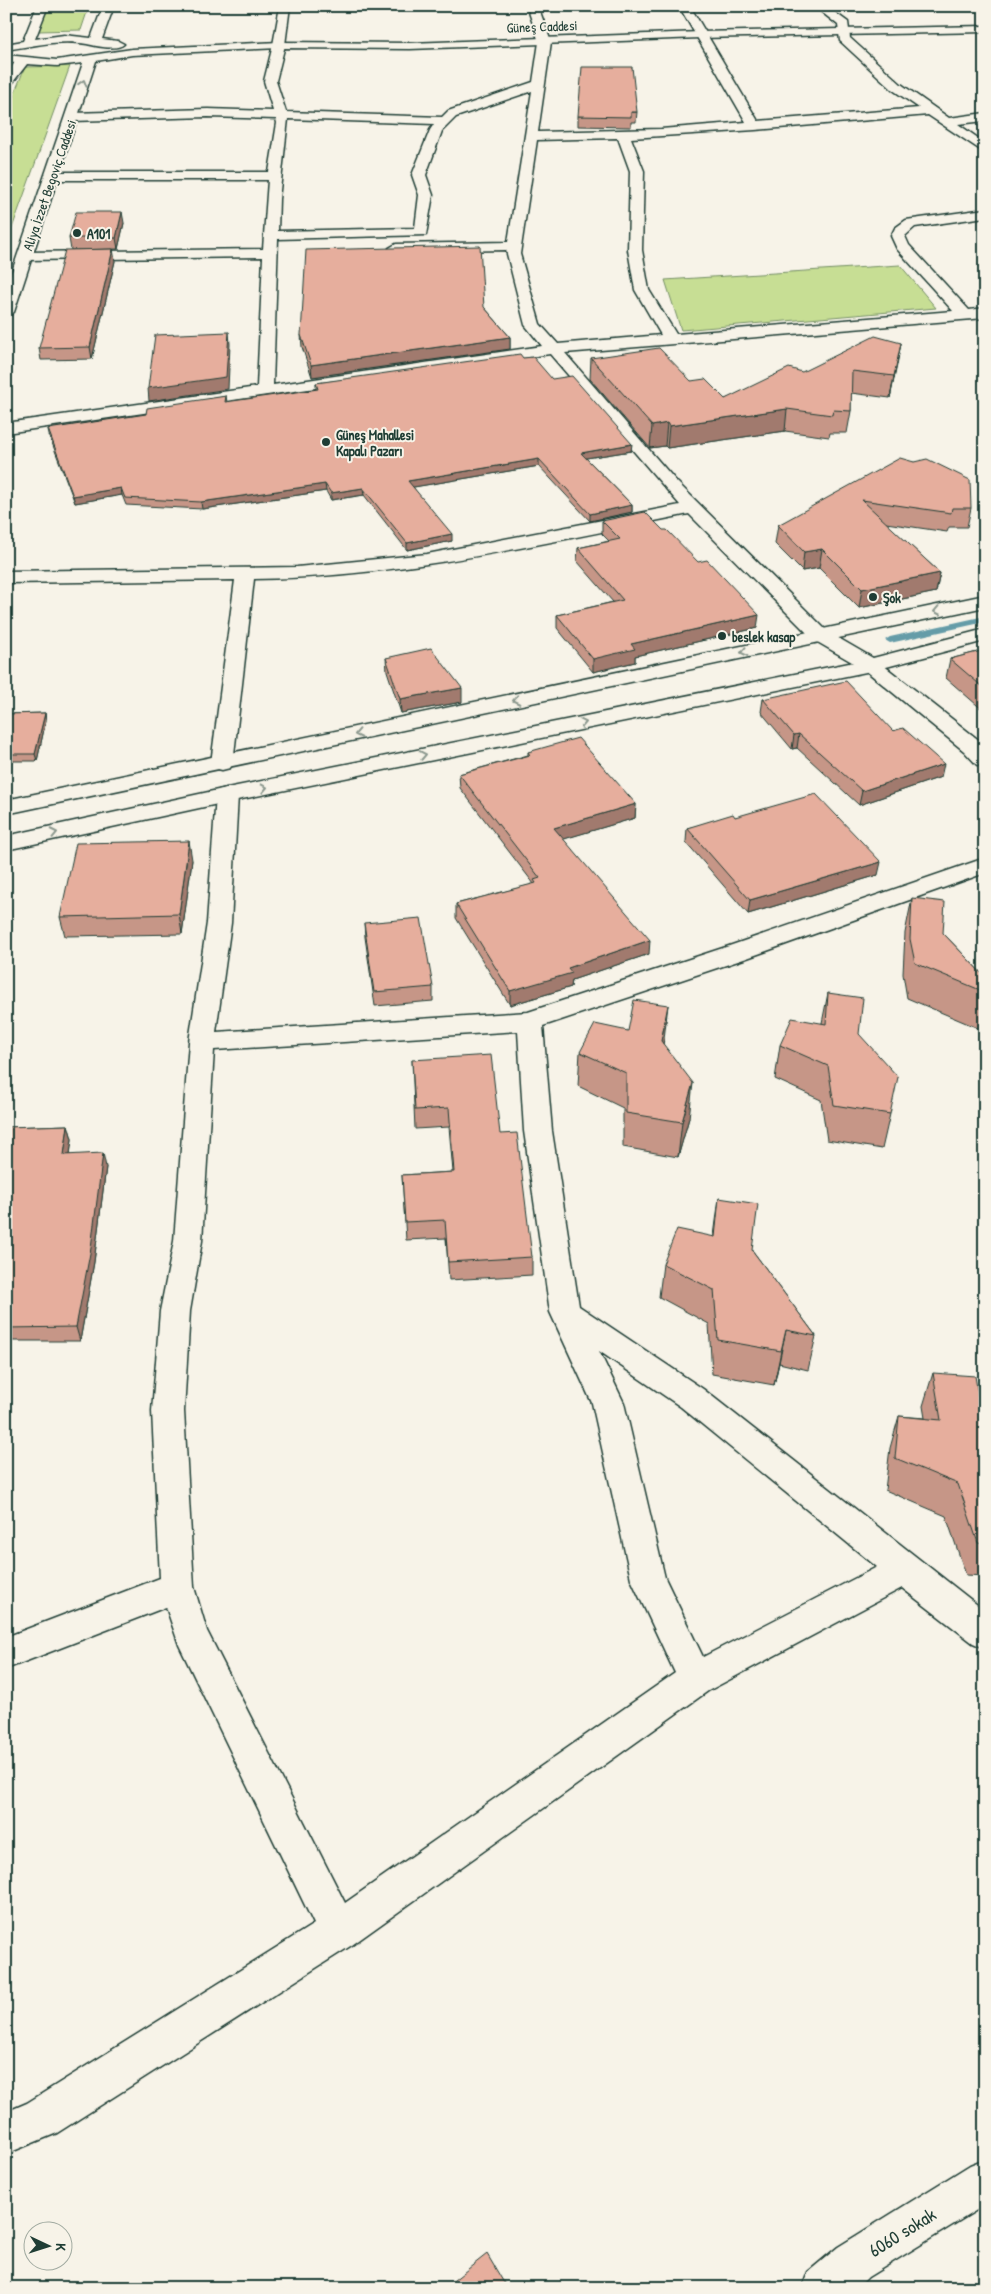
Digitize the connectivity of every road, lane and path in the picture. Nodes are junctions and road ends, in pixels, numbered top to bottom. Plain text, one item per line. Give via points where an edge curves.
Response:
1 (42, 6) edge
2 (109, 6) edge
3 (285, 6) edge
4 (532, 6) edge
5 (684, 6) edge
6 (819, 6) edge
7 (985, 29) edge
8 (844, 32) junction
9 (700, 35) junction
10 (545, 42) junction
11 (28, 43) junction
12 (95, 43) junction
13 (279, 45) junction
14 (6, 47) edge
15 (190, 48) junction
16 (91, 57) junction
17 (6, 58) edge
18 (24, 59) junction
19 (6, 83) edge
20 (540, 84) junction
21 (929, 110) junction
22 (280, 115) junction
23 (72, 117) junction
24 (985, 117) edge
25 (445, 121) junction
26 (946, 122) junction
27 (755, 126) junction
28 (623, 134) junction
29 (532, 136) junction
30 (985, 149) edge
31 (52, 176) junction
32 (276, 176) junction
33 (985, 213) edge
34 (270, 235) junction
35 (514, 246) junction
36 (377, 248) edge
37 (289, 250) dead end
38 (269, 252) junction
39 (25, 256) junction
40 (6, 312) edge
41 (985, 313) edge
42 (964, 314) junction
43 (671, 339) junction
44 (554, 349) junction
45 (265, 390) junction
46 (6, 428) edge
47 (692, 508) junction
48 (245, 574) junction
49 (6, 577) edge
50 (985, 601) edge
51 (985, 635) edge
52 (821, 636) junction
53 (871, 665) junction
54 (985, 760) edge
55 (222, 763) junction
56 (227, 795) junction
57 (6, 807) edge
58 (6, 843) edge
59 (985, 865) edge
60 (530, 1021) junction
61 (202, 1042) junction
62 (565, 1312) junction
63 (905, 1570) junction
64 (177, 1587) junction
65 (985, 1632) edge
66 (6, 1653) edge
67 (696, 1679) junction
68 (338, 1931) junction
69 (6, 2133) edge
70 (985, 2180) edge
71 (824, 2288) edge

1 - 11 street
2 - 12 street
3 - 13 street
4 - 10 street
5 - 9 street
6 - 8 street via 844,24
7 - 8 street, Güneş Caddesi
8 - 9 street, Güneş Caddesi
8 - 21 street via 844,39 854,49
9 - 10 street, Güneş Caddesi
9 - 27 street
10 - 13 street, Güneş Caddesi
10 - 20 street
11 - 12 street via 64,38
11 - 14 street
11 - 18 street via 17,52 18,57
12 - 15 street
12 - 16 street, Aliya İzzet Begoviç Caddesi via 100,50
13 - 15 street, Güneş Caddesi
13 - 22 street via 270,81
15 - 16 street
16 - 18 street via 57,63
23 -> 16 street, Aliya İzzet Begoviç Caddesi
17 - 18 street
18 - 19 street
20 - 25 street via 452,114
20 - 29 street
21 - 26 street
21 - 27 street
22 - 23 street via 208,113
22 - 25 street
22 - 32 street via 283,123
23 - 31 street, Aliya İzzet Begoviç Caddesi
24 - 26 street
25 - 34 street via 436,130 420,175 426,195 422,232
26 - 30 street
27 - 28 street
28 - 29 street
28 - 43 street via 638,171 635,250 642,290
29 - 35 street
31 - 32 street
31 - 39 street, Aliya İzzet Begoviç Caddesi
32 - 34 street
33 - 42 street via 911,223 898,236 902,246
34 - 38 street
35 - 36 street
35 - 44 street via 513,254 533,325
37 - 38 street
38 - 39 street
38 - 45 street
39 - 40 street, Aliya İzzet Begoviç Caddesi
41 - 42 street
42 - 43 street
43 - 44 street
44 - 45 street
44 - 47 street
45 - 46 street
47 - 48 street via 427,560 297,574
47 - 52 street
48 - 49 street
48 - 55 street
50 -> 52 street
51 - 53 street
52 - 53 street
52 -> 55 street
53 - 54 street
56 -> 53 street
55 - 57 street
58 -> 56 street
56 - 61 street via 220,923
59 - 60 street
60 - 61 street
60 - 62 street via 538,1131
61 - 64 street via 188,1242 175,1311 168,1411
62 - 63 street via 692,1398
62 - 67 street via 608,1404 648,1579
63 - 65 street
63 - 67 street
64 - 66 street
64 - 68 street via 191,1634
67 - 68 street
68 - 69 street via 42,2118
70 - 71 street, 6060 sokak via 853,2262

